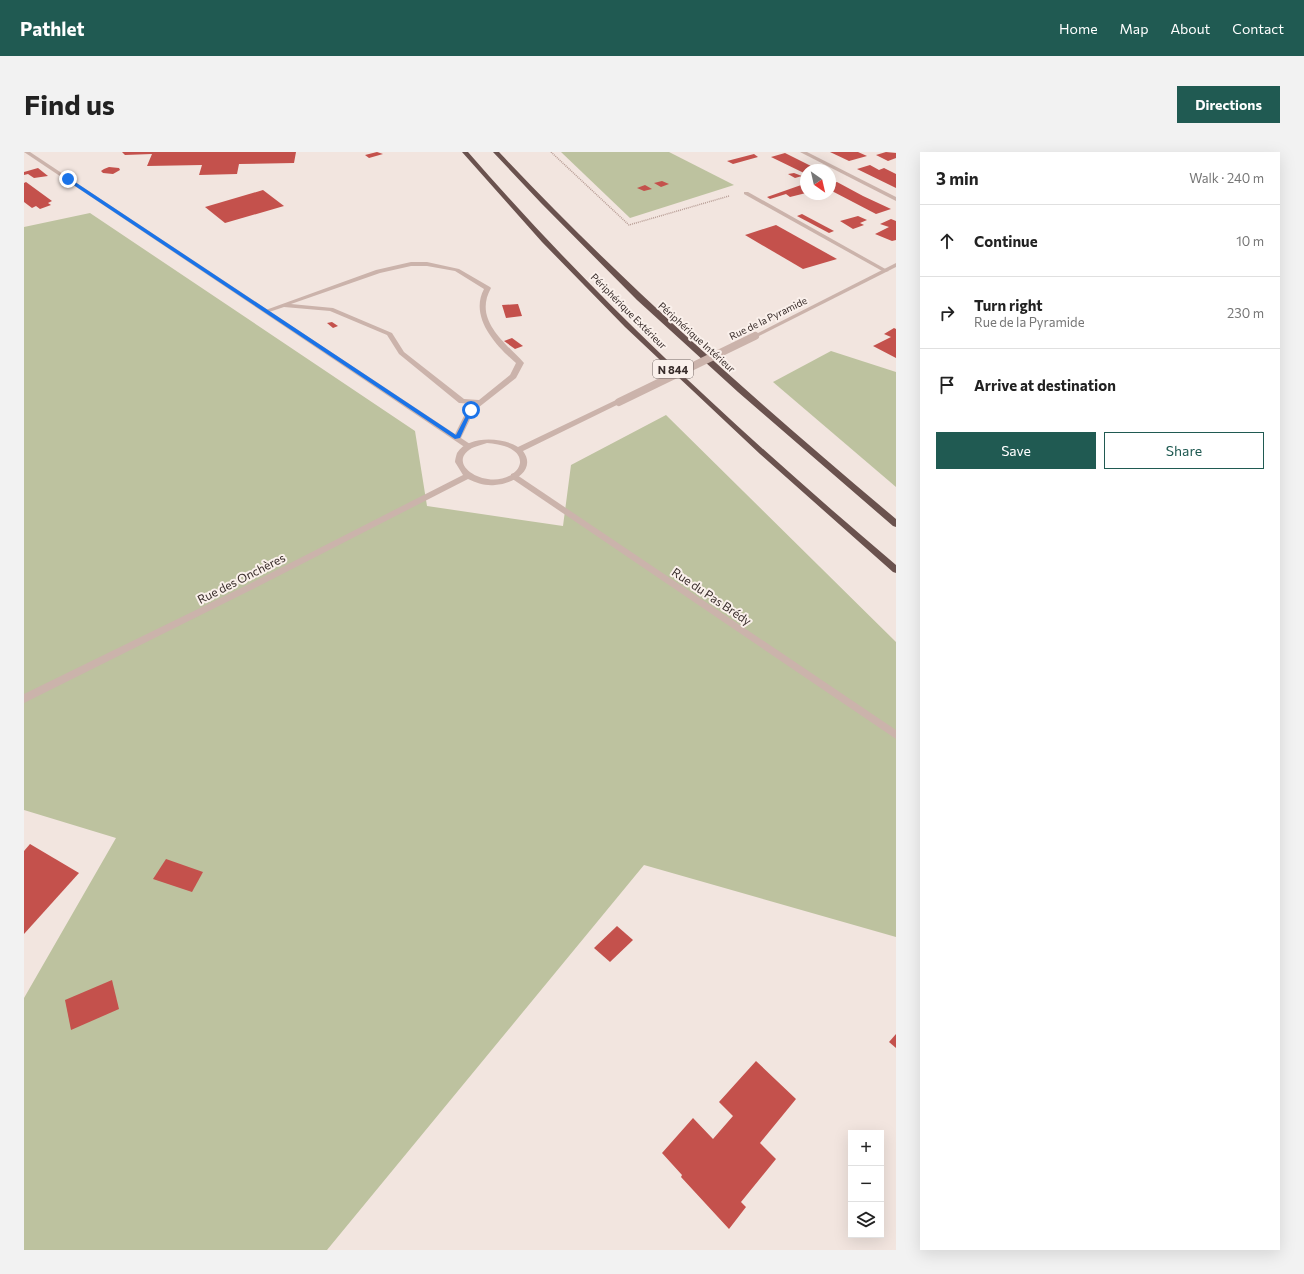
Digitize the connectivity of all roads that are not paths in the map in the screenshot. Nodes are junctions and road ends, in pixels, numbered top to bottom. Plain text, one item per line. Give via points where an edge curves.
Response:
1 (26, 152) edge
2 (465, 152) edge
3 (496, 152) edge
4 (803, 152) edge
5 (746, 193) road end
6 (896, 199) edge
7 (896, 265) edge
8 (886, 271) junction
9 (281, 305) junction
10 (266, 311) junction
11 (481, 402) junction
12 (457, 438) junction
13 (469, 446) junction
14 (518, 450) junction
15 (467, 476) junction
16 (514, 476) junction
17 (896, 524) edge
18 (896, 570) edge
19 (24, 699) edge
20 (896, 735) edge

1 - 10 street
2 - 18 highway, Périphérique Extérieur / N 844 via 616,315 738,430
3 - 17 highway, Périphérique Intérieur / N 844 via 665,322 759,407
4 - 6 street
5 - 8 street
7 - 8 street, Rue de la Pyramide
8 - 14 street, Rue de la Pyramide, bridge
9 - 10 street
9 - 11 street via 331,309 390,334 401,353 462,401
9 - 11 street via 378,271 411,264 427,264 457,270 488,288 483,300 485,321 507,353 520,363 513,376
10 - 12 street
11 - 12 street via 471,410
12 - 13 street
13 - 14 street via 486,441 509,444
13 - 15 street via 463,450 458,460 459,466
14 - 16 street via 524,461
15 - 16 street via 491,482 504,481
15 - 19 street, Rue des Onchères
16 - 20 street, Rue du Pas Brédy

